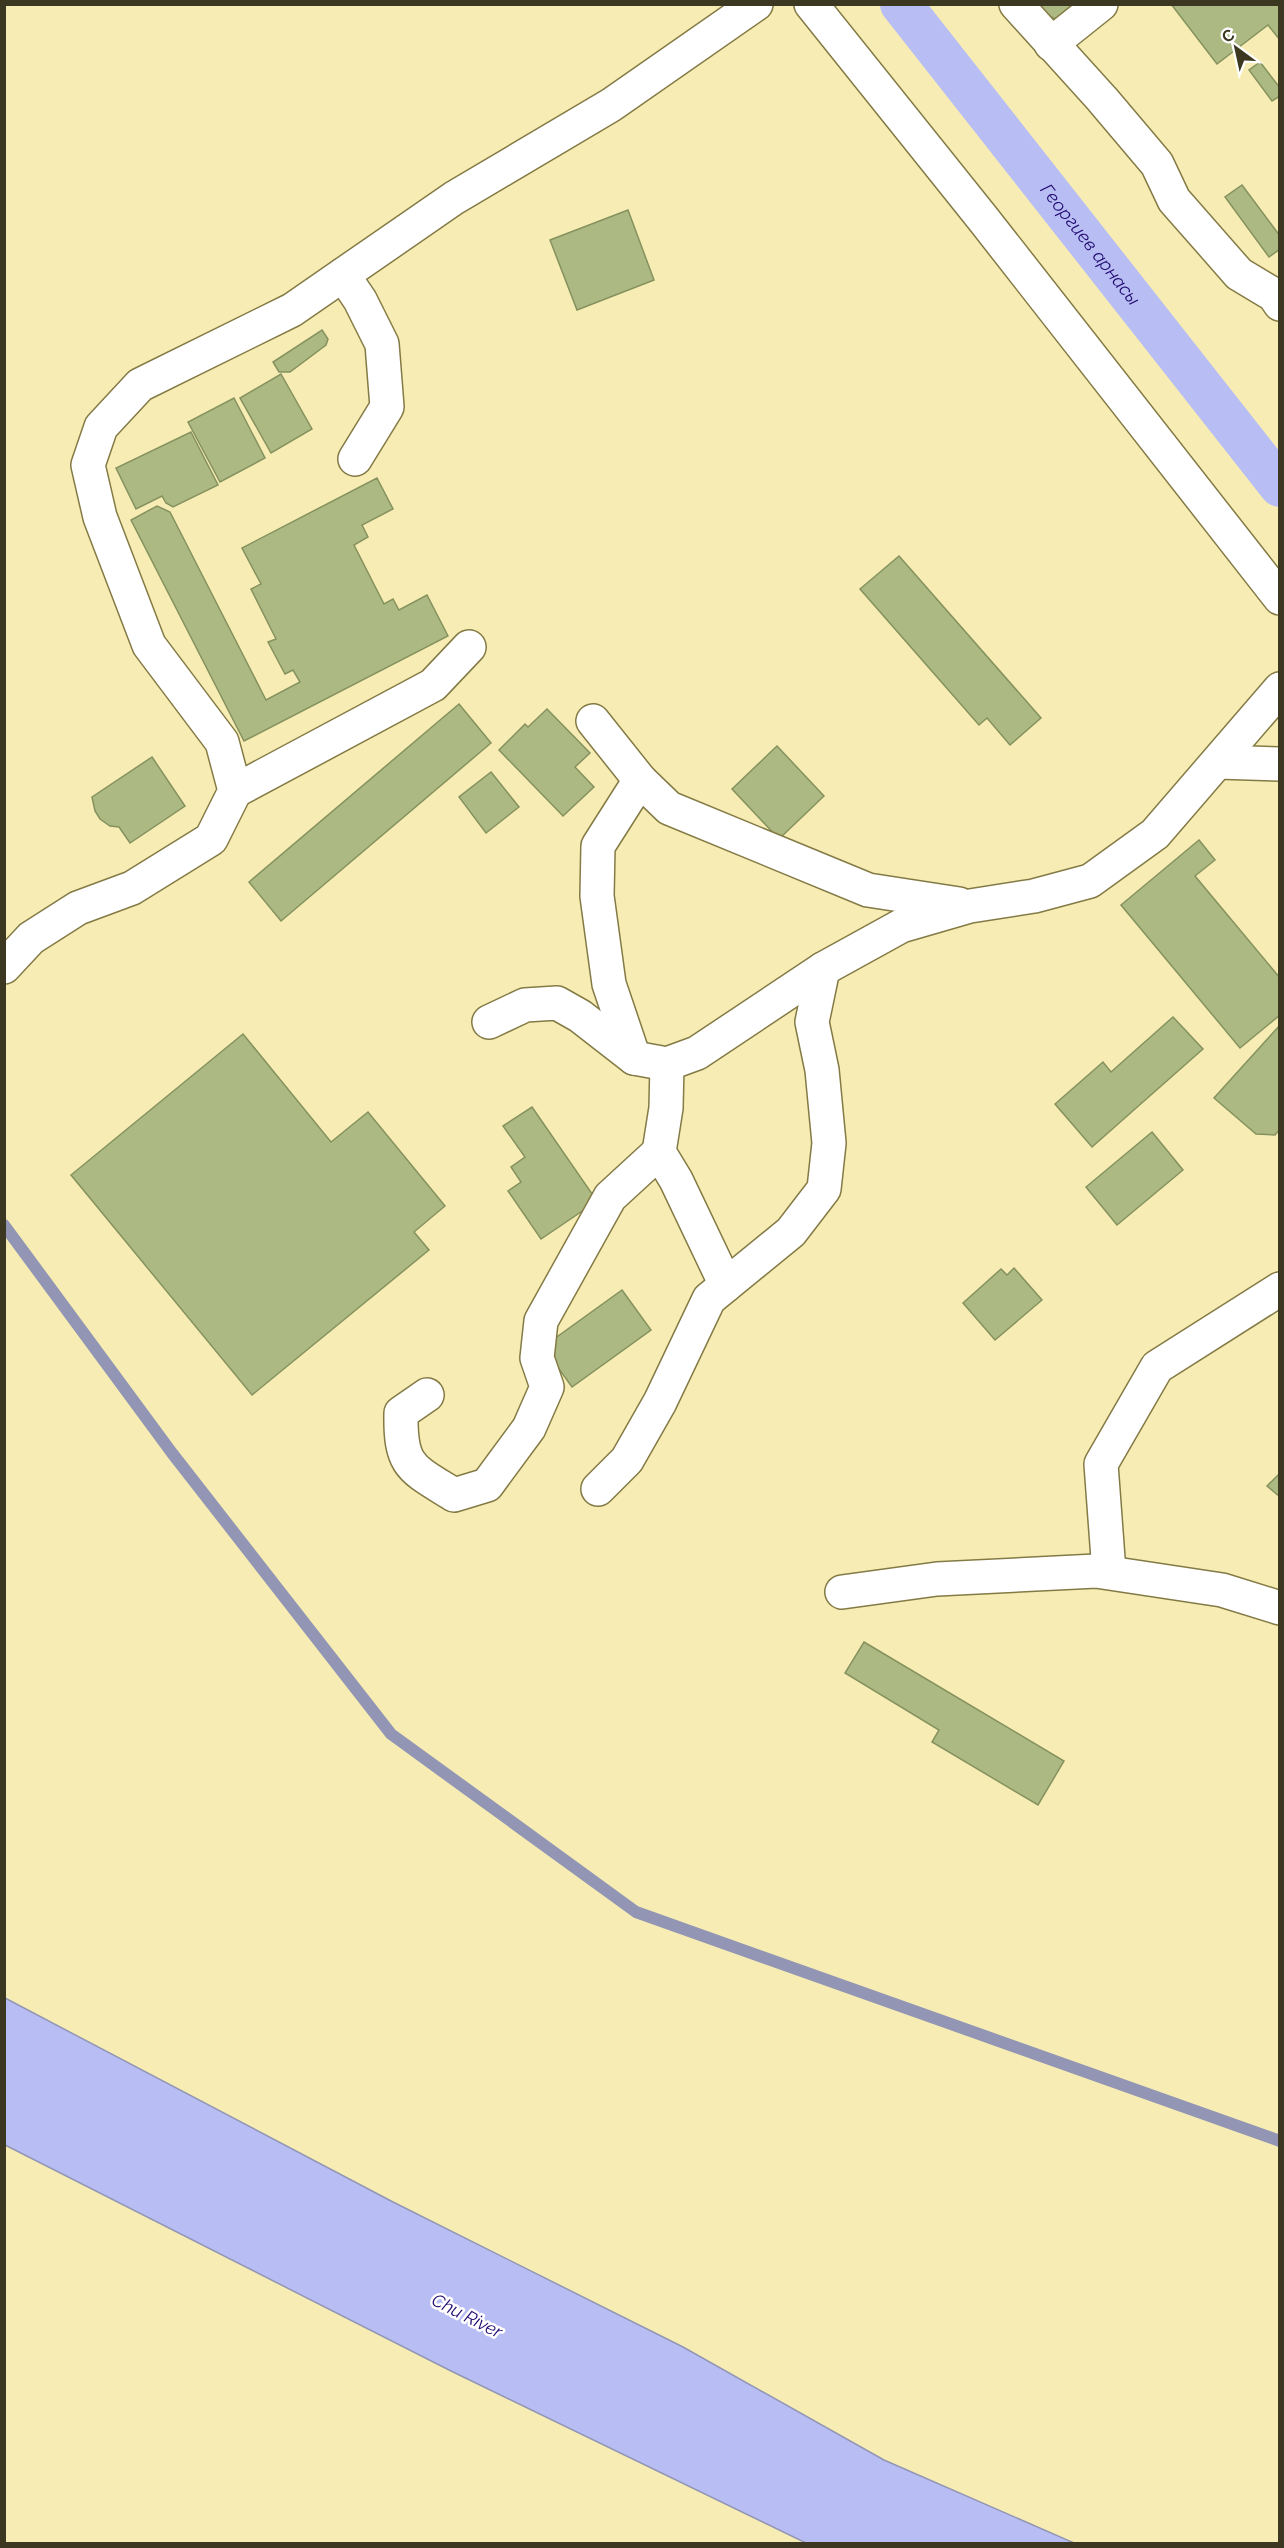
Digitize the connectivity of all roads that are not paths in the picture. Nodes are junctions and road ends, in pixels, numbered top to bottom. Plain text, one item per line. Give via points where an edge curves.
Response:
1 (756, 4) edge
2 (811, 4) edge
3 (1016, 4) edge
4 (1101, 4) edge
5 (1051, 44) junction
6 (343, 275) junction
7 (1280, 304) edge
8 (355, 459) dead end
9 (1280, 598) edge
10 (469, 647) dead end
11 (1280, 689) edge
12 (593, 721) dead end
13 (1218, 762) junction
14 (1280, 764) edge
15 (640, 780) junction
16 (236, 791) junction
17 (970, 906) junction
18 (4, 967) edge
19 (823, 969) junction
20 (489, 1022) dead end
21 (634, 1058) junction
22 (667, 1064) junction
23 (659, 1152) junction
24 (726, 1285) junction
25 (1280, 1289) edge
26 (427, 1395) dead end
27 (598, 1490) dead end
28 (1109, 1572) junction
29 (842, 1592) dead end
30 (1280, 1608) edge

1 - 6 street via 611,105 454,198
2 - 9 street
3 - 5 street
4 - 5 street
5 - 7 street via 1157,164 1174,200 1239,274 1274,295
6 - 8 street via 382,344 387,408
6 - 16 street via 292,310 140,386 101,427 88,465 100,517 149,645 222,742
10 - 16 street via 433,685
11 - 13 street
12 - 15 street
13 - 14 street
13 - 17 street via 1155,834 1090,881 1034,896
15 - 17 street via 669,808 868,890
15 - 21 street via 598,846 597,876 609,984
16 - 18 street via 211,839 132,888 78,908 31,938
17 - 19 street via 901,926
19 - 22 street via 697,1053
19 - 24 street via 812,1022 822,1070 829,1143 824,1189 791,1232
20 - 21 street via 525,1005 557,1003
21 - 22 street
22 - 23 street
23 - 24 street
23 - 26 street via 610,1197 541,1321 537,1358 547,1388 529,1428 487,1485 454,1495 413,1469 400,1443 401,1413
24 - 27 street via 709,1299 660,1402 627,1460
25 - 28 street via 1157,1367 1101,1464
28 - 29 street via 937,1579
28 - 30 street via 1222,1590

